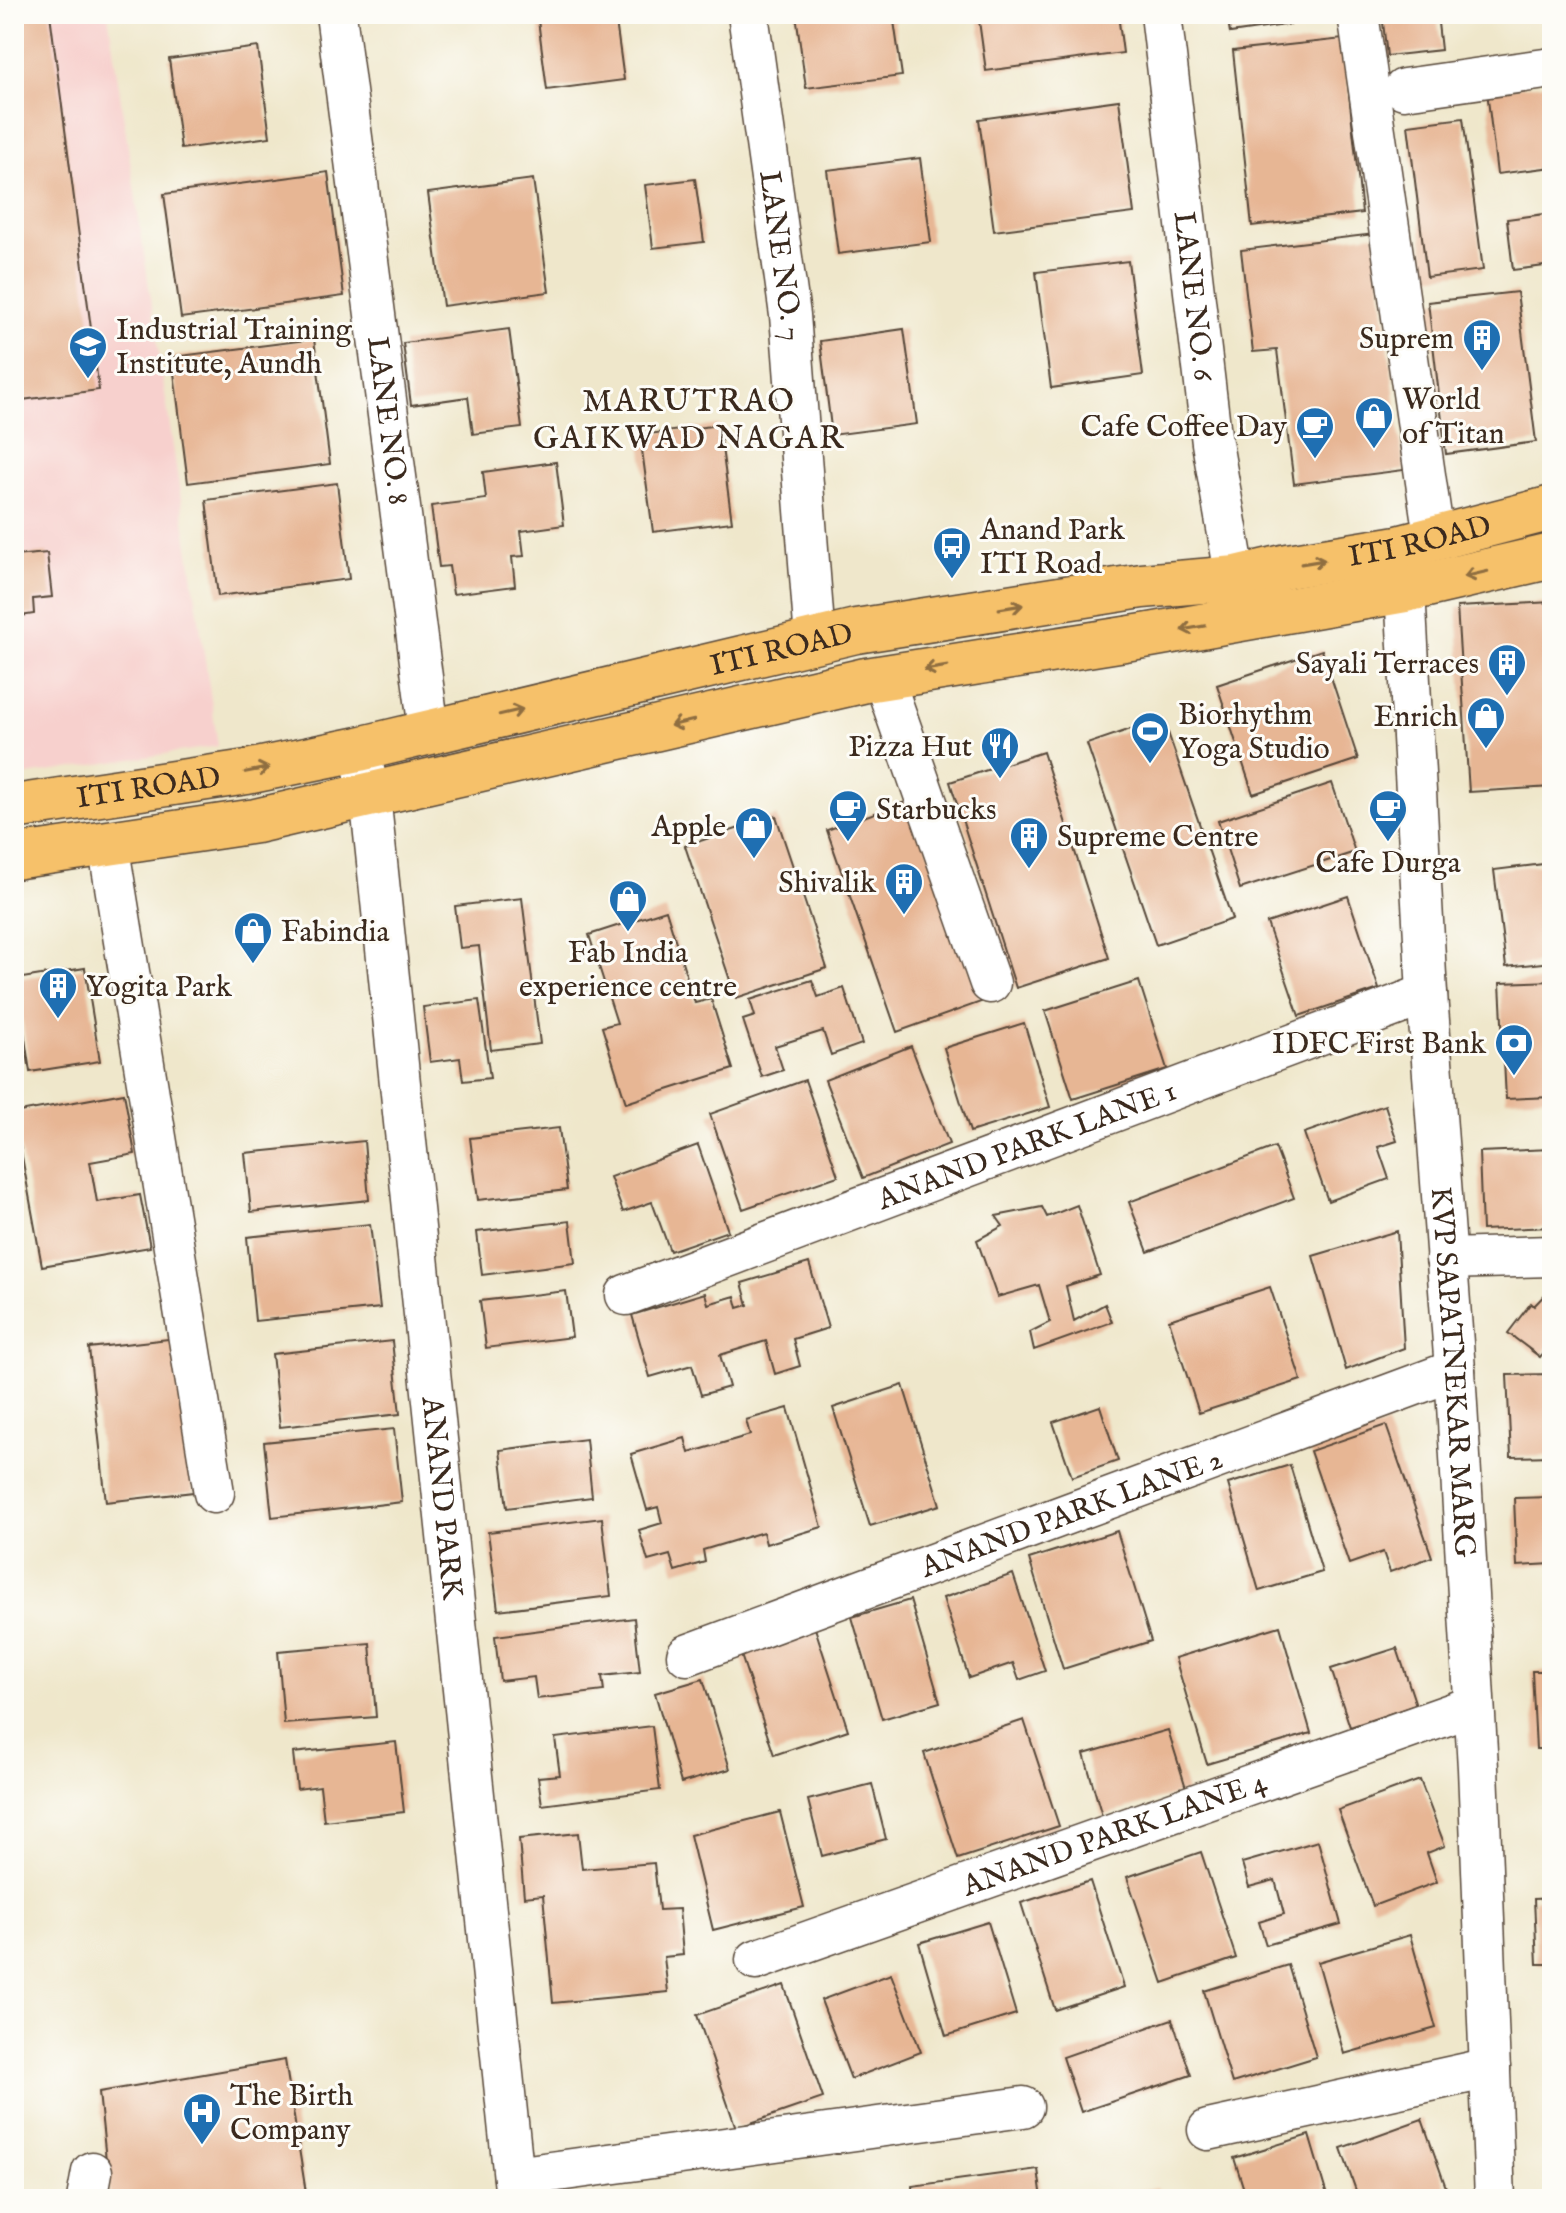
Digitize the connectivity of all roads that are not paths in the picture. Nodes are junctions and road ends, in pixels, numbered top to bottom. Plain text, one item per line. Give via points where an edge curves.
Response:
1 (336, 14) edge
2 (748, 14) edge
3 (1161, 14) edge
4 (1358, 14) edge
5 (1552, 68) edge
6 (1404, 89) dead end
7 (1552, 508) edge
8 (1416, 543) junction
9 (1552, 556) edge
10 (1405, 590) junction
11 (1240, 598) junction
12 (815, 640) junction
13 (883, 677) junction
14 (429, 731) junction
15 (359, 749) junction
16 (370, 795) junction
17 (14, 807) edge
18 (108, 843) junction
19 (14, 857) edge
20 (990, 983) dead end
21 (1427, 994) junction
22 (1552, 1256) edge
23 (1446, 1259) junction
24 (626, 1295) dead end
25 (1455, 1370) junction
26 (214, 1493) dead end
27 (687, 1655) dead end
28 (1473, 1706) junction
29 (756, 1960) dead end
30 (1490, 2068) junction
31 (1023, 2107) dead end
32 (1208, 2130) dead end
33 (515, 2188) edge
34 (1495, 2199) edge

1 - 14 street, LANE NO. 8
2 - 12 street, LANE NO. 7 via 790,315
3 - 11 street, LANE NO. 6 via 1212,443
4 - 8 street, KVP SAPATNEKAR MARG
5 - 6 street
7 - 8 main road, ITI ROAD
8 - 10 street, KVP SAPATNEKAR MARG
11 -> 8 main road, ITI ROAD via 1288,566
9 -> 10 main road, ITI ROAD
10 - 11 main road, ITI ROAD
10 - 21 street, KVP SAPATNEKAR MARG
12 -> 11 main road, ITI ROAD via 1127,588
11 -> 13 main road, ITI ROAD
14 -> 12 main road, ITI ROAD
13 -> 16 main road, ITI ROAD
13 - 20 street
14 - 15 main road, ITI ROAD
15 - 16 street, ANAND PARK
17 -> 15 main road, ITI ROAD via 247,772
16 - 18 main road, ITI ROAD via 256,821
16 - 33 street, ANAND PARK
18 - 19 main road, ITI ROAD
18 - 26 street
21 - 23 street, KVP SAPATNEKAR MARG
21 - 24 street, ANAND PARK LANE 1
22 - 23 street
23 - 25 street, KVP SAPATNEKAR MARG
25 - 27 street, ANAND PARK LANE 2
25 - 28 street, KVP SAPATNEKAR MARG
28 - 29 street, ANAND PARK LANE 4
28 - 30 street, KVP SAPATNEKAR MARG
30 - 32 street
30 - 34 street, KVP SAPATNEKAR MARG
31 - 33 street

